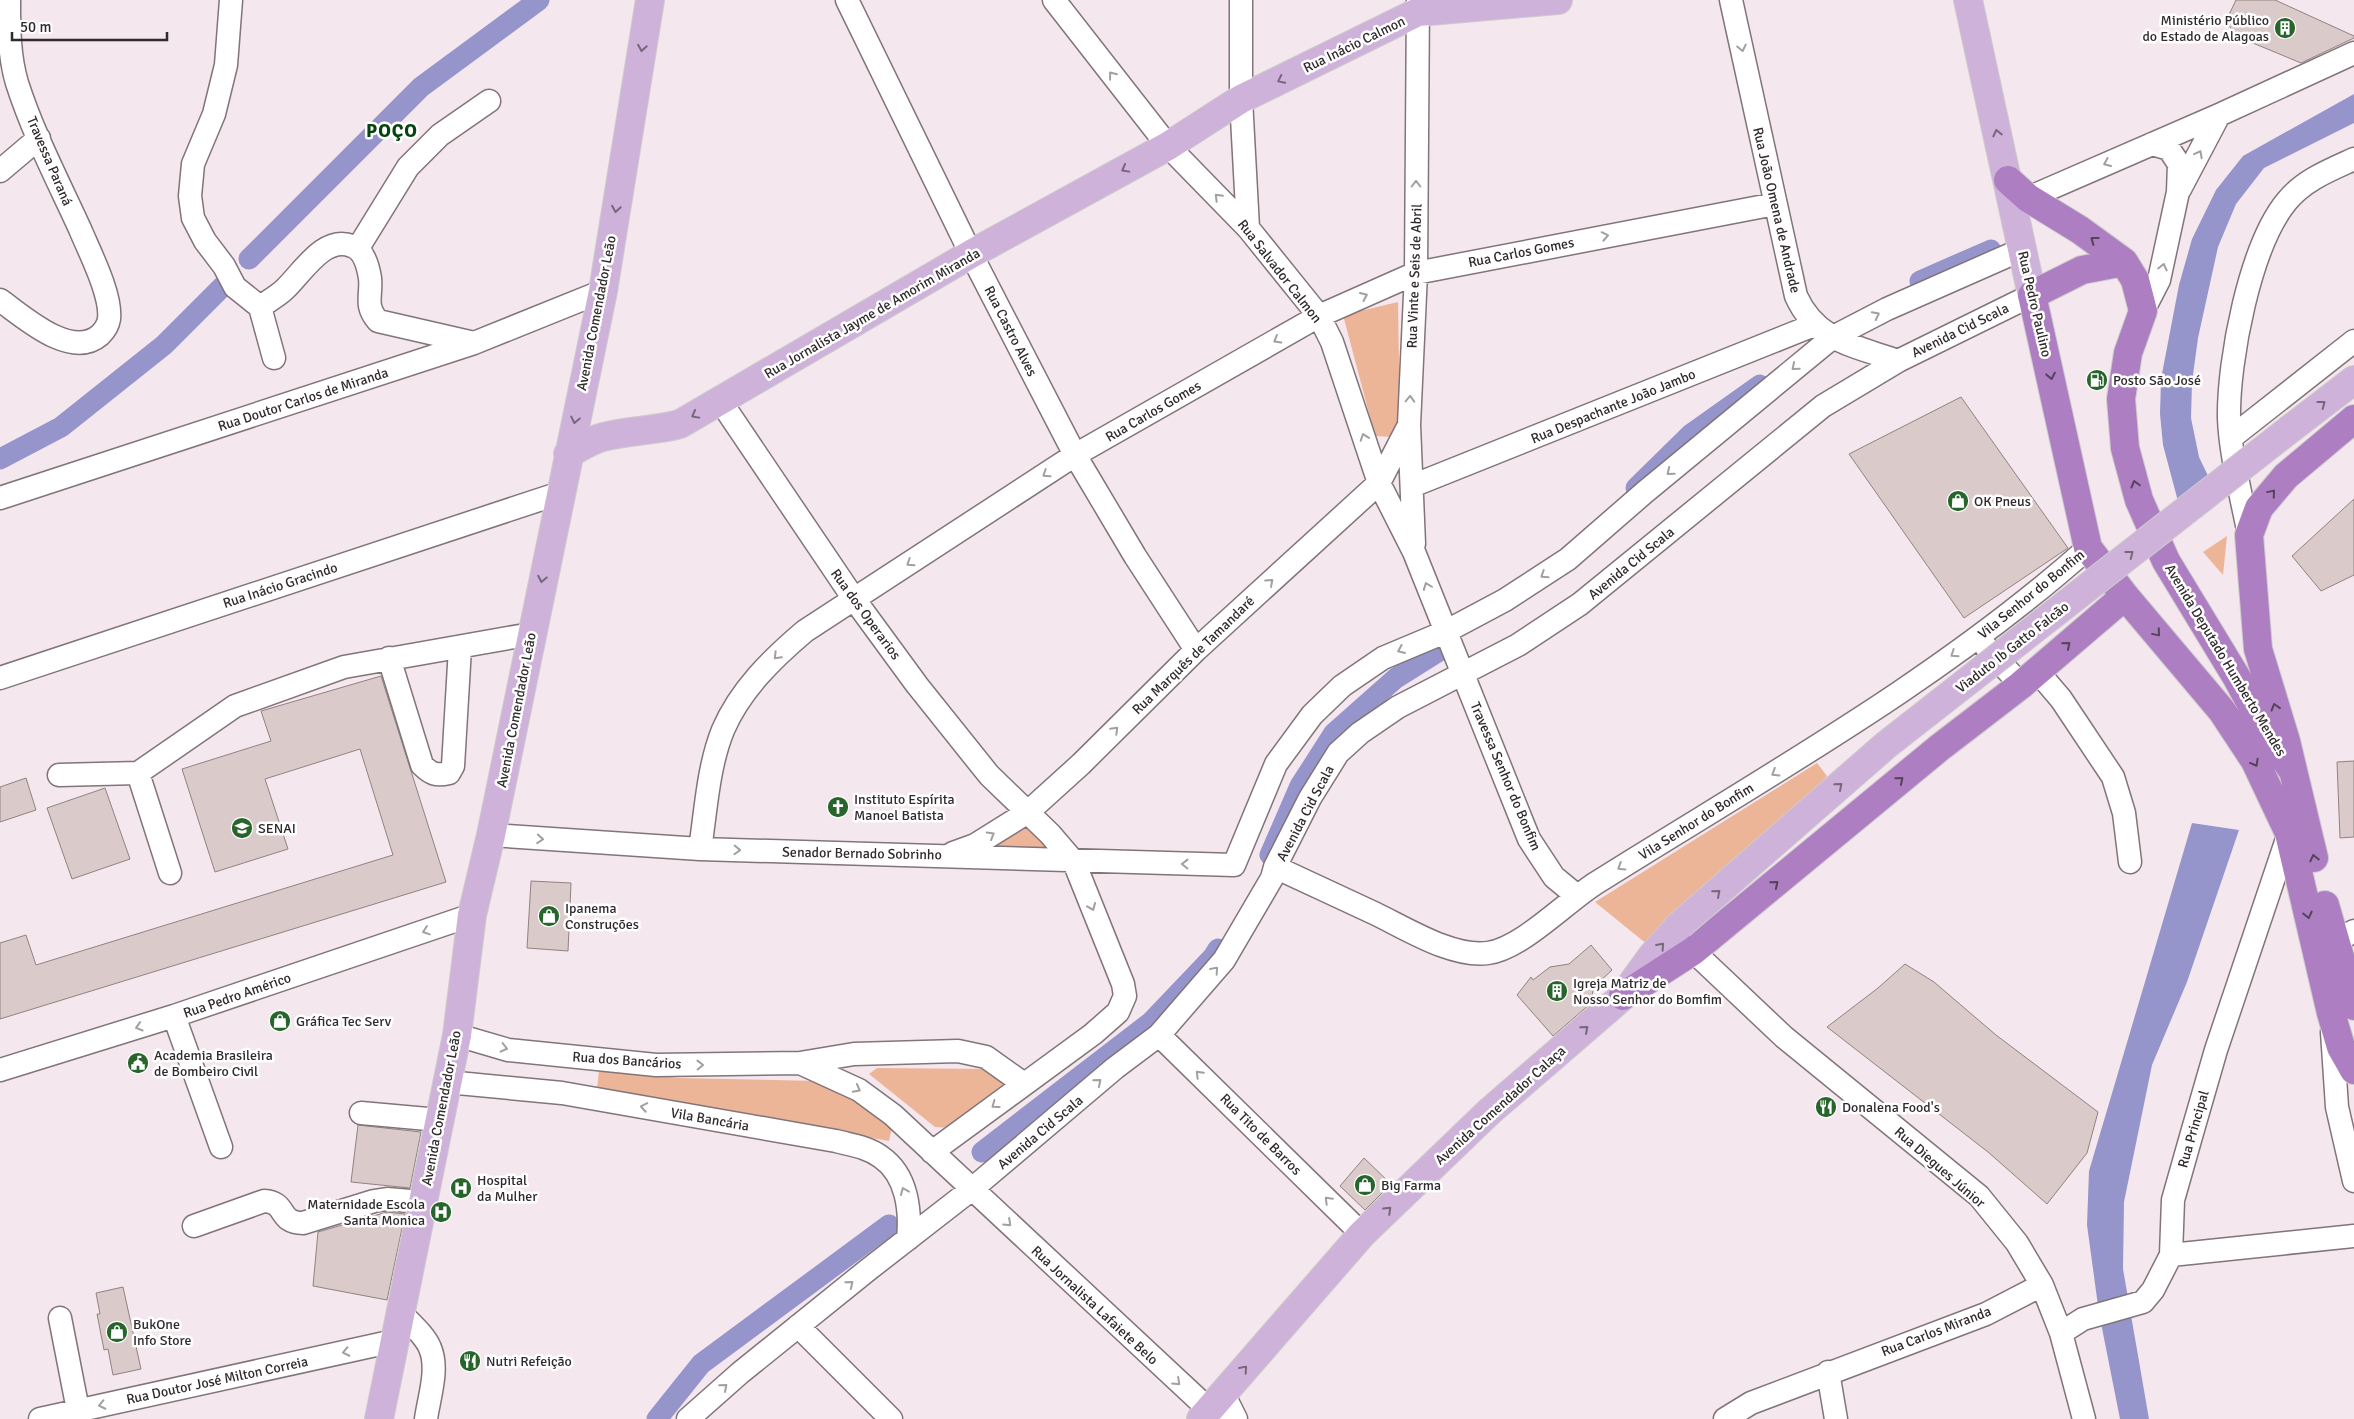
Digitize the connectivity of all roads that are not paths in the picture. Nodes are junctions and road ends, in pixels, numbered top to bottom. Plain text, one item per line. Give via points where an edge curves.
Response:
1 (8, 0) edge
2 (231, 0) edge
3 (650, 0) edge
4 (847, 0) edge
5 (1054, 0) edge
6 (1241, 0) edge
7 (1558, 0) edge
8 (1731, 0) edge
9 (1968, 0) edge
10 (0, 2) edge
11 (1418, 6) edge
12 (2354, 53) edge
13 (1241, 100) junction
14 (489, 101) dead end
15 (2219, 115) junction
16 (39, 138) junction
17 (2152, 144) junction
18 (1168, 146) junction
19 (2354, 159) edge
20 (0, 171) edge
21 (2018, 189) junction
22 (2178, 192) junction
23 (1775, 204) junction
24 (1248, 228) junction
25 (358, 248) junction
26 (2023, 249) junction
27 (971, 254) junction
28 (2124, 262) junction
29 (1416, 273) junction
30 (603, 291) junction
31 (2032, 295) junction
32 (0, 300) edge
33 (260, 307) junction
34 (2143, 311) junction
35 (1319, 316) junction
36 (1814, 325) junction
37 (1833, 337) junction
38 (2354, 341) edge
39 (474, 343) junction
40 (274, 358) dead end
41 (1898, 361) junction
42 (2354, 380) edge
43 (721, 402) junction
44 (2354, 419) edge
45 (1409, 425) junction
46 (2232, 437) junction
47 (568, 454) junction
48 (1075, 455) junction
49 (1379, 483) junction
50 (1412, 486) junction
51 (560, 493) junction
52 (0, 498) edge
53 (2249, 535) junction
54 (2088, 548) junction
55 (1414, 552) junction
56 (2125, 596) junction
57 (854, 600) junction
58 (1445, 632) junction
59 (531, 634) junction
60 (1978, 638) junction
61 (460, 648) junction
62 (1196, 650) junction
63 (389, 658) junction
64 (1463, 672) junction
65 (0, 678) edge
66 (2029, 678) junction
67 (2293, 771) junction
68 (138, 773) junction
69 (58, 775) dead end
70 (1028, 812) junction
71 (2289, 833) junction
72 (491, 835) junction
73 (700, 849) junction
74 (947, 855) junction
75 (1074, 862) junction
76 (2130, 862) dead end
77 (1275, 867) junction
78 (170, 873) dead end
79 (1577, 896) junction
80 (472, 915) junction
81 (1680, 925) joint
82 (2344, 937) edge
83 (1693, 951) junction
84 (1623, 996) junction
85 (2342, 1010) edge
86 (174, 1016) junction
87 (1159, 1034) junction
88 (457, 1035) junction
89 (566, 1056) junction
90 (800, 1063) junction
91 (0, 1070) edge
92 (2354, 1070) edge
93 (447, 1082) junction
94 (1024, 1084) junction
95 (562, 1093) junction
96 (361, 1113) dead end
97 (439, 1120) junction
98 (221, 1147) dead end
99 (932, 1152) junction
100 (2354, 1181) edge
101 (972, 1189) junction
102 (422, 1202) junction
103 (194, 1226) dead end
104 (1362, 1234) junction
105 (2354, 1236) edge
106 (908, 1239) junction
107 (2171, 1255) junction
108 (2042, 1285) junction
109 (400, 1312) junction
110 (60, 1318) dead end
111 (798, 1326) junction
112 (2061, 1333) junction
113 (394, 1341) junction
114 (1828, 1372) junction
115 (78, 1410) junction
116 (1213, 1410) edge
117 (40, 1419) edge
118 (379, 1419) edge
119 (426, 1419) edge
120 (688, 1419) edge
121 (891, 1419) edge
122 (1236, 1419) edge
123 (1725, 1419) edge
124 (1836, 1419) edge
125 (2084, 1419) edge

1 - 10 street, Travessa Paraná
1 - 16 street, Travessa Paraná via 9,42 17,82
2 - 33 street via 226,65 214,114 193,164 190,196 193,218 205,241 235,287
3 -> 30 main road, Avenida Comendador Leão
4 - 27 street, Rua Castro Alves
18 -> 5 street, Rua Salvador Calmon
6 - 13 street
7 - 11 main road, Rua Inácio Calmon
8 -> 23 street, Rua João Omena de Andrade
21 -> 9 main road, Rua Pedro Paulino
11 -> 13 main road, Rua Inácio Calmon
29 -> 11 street, Rua Vinte e Seis de Abril
12 - 15 street
13 - 18 main road, Rua Inácio Calmon
13 - 24 street
14 - 25 street via 440,135 408,167
15 - 17 street
22 -> 15 street, Avenida Deputado Humberto Mendes
16 - 20 street
16 - 32 street, Travessa Paraná via 99,273 109,318 106,329 95,339 68,341 48,334
17 -> 21 street
17 - 22 street, Avenida Deputado Humberto Mendes via 2169,149 2179,164
24 -> 18 street, Rua Salvador Calmon
18 -> 27 main road, Rua Jornalista Jayme de Amorim Miranda
19 - 46 street, Avenida Deputado Humberto Mendes via 2310,179 2287,200 2269,228 2255,260 2239,328 2231,382 2229,419
21 - 26 main road, Rua Pedro Paulino
28 -> 21 highway
34 -> 22 street, Avenida Deputado Humberto Mendes via 2159,280
29 -> 23 street, Rua Carlos Gomes
23 - 36 street, Rua João Omena de Andrade via 1796,296
24 - 35 street, Rua Salvador Calmon
25 - 33 street via 348,244 333,245 316,256 284,290
25 - 39 street via 370,278 370,312 378,321
26 - 31 main road, Rua Pedro Paulino
37 -> 26 street via 1887,309
27 - 43 main road, Rua Jornalista Jayme de Amorim Miranda
27 - 48 street, Rua Castro Alves
28 - 31 highway via 2082,270
28 - 34 highway via 2135,280
35 -> 29 street, Rua Carlos Gomes
45 -> 29 street, Rua Vinte e Seis de Abril
30 - 39 street, Rua Doutor Carlos de Miranda
30 -> 47 main road, Avenida Comendador Leão
31 - 41 street, Avenida Cid Scala
31 -> 54 highway, Rua Pedro Paulino
33 - 40 street
67 -> 34 highway, Avenida Deputado Humberto Mendes via 2270,739 2166,561 2139,500 2125,448 2121,399 2128,353
35 -> 48 street, Rua Carlos Gomes
49 -> 35 street, Rua Salvador Calmon via 1332,342
36 - 37 street, Rua João Omena de Andrade
36 - 50 street, Rua Despachante João Jambo
37 - 41 street, Rua João Omena de Andrade
37 -> 58 street via 1568,559 1505,600
38 - 46 street
39 - 52 street, Rua Doutor Carlos de Miranda
41 - 64 street, Avenida Cid Scala via 1816,412 1580,604 1518,645
81 -> 42 main road, Viaduto Ib Gatto Falcão, bridge via 1886,746
43 -> 47 main road, Rua Jornalista Jayme de Amorim Miranda via 680,424 660,430 600,437
43 - 57 street, Rua dos Operarios
53 -> 44 highway via 2259,508 2286,476
45 - 49 street, Rua Marquês de Tamandaré
45 - 50 street, Rua Vinte e Seis de Abril
46 - 53 street, Avenida Deputado Humberto Mendes
47 - 51 main road, Avenida Comendador Leão
48 -> 57 street, Rua Carlos Gomes
48 - 62 street, Rua Castro Alves
49 - 55 street, Rua Salvador Calmon
62 -> 49 street, Rua Marquês de Tamandaré
50 - 55 street, Rua Vinte e Seis de Abril
51 -> 59 main road, Avenida Comendador Leão
51 - 65 street, Rua Inácio Gracindo
67 -> 53 highway, Avenida Deputado Humberto Mendes via 2258,649
54 - 56 highway, Rua Pedro Paulino
54 - 60 street, Vila Senhor do Bonfim
58 -> 55 street, Rua Salvador Calmon
66 -> 56 highway
56 -> 71 highway, Rua Pedro Paulino via 2222,711 2254,761
57 - 70 street, Rua dos Operarios via 989,775
57 -> 73 street, Rua Carlos Gomes via 805,631 778,654 735,707 723,730 713,764
58 - 64 street, Rua Salvador Calmon
58 -> 75 street, Senador Bernado Sobrinho via 1383,658 1342,686 1312,715 1276,764 1234,865
59 - 61 street
59 - 72 main road, Avenida Comendador Leão
60 - 66 street
60 -> 79 street, Vila Senhor do Bonfim via 1791,763
61 - 63 street
61 - 63 street via 453,766 449,773 440,775 430,773 422,765
70 -> 62 street, Rua Marquês de Tamandaré
63 - 68 street via 344,667 235,706
64 - 77 street, Avenida Cid Scala via 1398,707 1338,753 1310,798
64 - 79 street, Travessa Senhor do Bonfim via 1530,839 1554,876
66 - 76 street via 2061,700 2113,777 2124,813
83 -> 66 highway
82 -> 67 highway
68 - 69 street
68 - 78 street
74 -> 70 street, Rua Marquês de Tamandaré via 975,844
70 - 75 street
71 -> 85 highway, Rua Pedro Paulino
71 - 107 street, Rua Principal via 2216,1050 2173,1200
72 -> 73 street, Senador Bernado Sobrinho
72 - 80 main road, Avenida Comendador Leão
73 -> 74 street, Senador Bernado Sobrinho
74 - 75 street, Senador Bernado Sobrinho
75 -> 94 street via 1125,996 1118,1012 1093,1034
77 - 79 street, Vila Senhor do Bonfim via 1440,944 1475,954 1490,953 1513,943
87 -> 77 street, Avenida Cid Scala via 1224,960 1272,878
80 -> 86 street, Rua Pedro Américo
80 - 88 main road, Avenida Comendador Leão
84 -> 81 main road, Avenida Comendador Calaça
82 - 85 highway
83 - 84 highway
83 - 108 street, Rua Diegues Júnior via 1784,1037 1979,1196 2017,1243
104 -> 84 main road, Avenida Comendador Calaça via 1490,1110
85 - 92 highway via 2341,1047
85 - 100 street via 2338,1107
86 -> 91 street, Rua Pedro Américo
86 - 98 street
101 -> 87 street, Avenida Cid Scala
104 -> 87 street, Rua Tito de Barros
88 -> 89 street, Rua dos Bancários via 508,1050
88 - 93 main road, Avenida Comendador Leão
89 -> 90 street, Rua dos Bancários via 656,1066
89 - 95 street
90 - 94 street, Rua dos Bancários via 854,1054 958,1052 986,1057
90 -> 99 street, Rua dos Bancários via 878,1102
93 - 95 street, Vila Bancária
93 - 97 main road, Avenida Comendador Leão
94 -> 99 street
106 -> 95 street, Vila Bancária via 910,1217 903,1188 895,1172 881,1157 864,1148
96 - 97 street
97 - 102 main road, Avenida Comendador Leão
99 - 101 street, Rua dos Bancários
101 - 106 street, Avenida Cid Scala
101 -> 116 street, Rua Jornalista Lafaiete Belo
102 - 103 street via 374,1201 294,1223 287,1220 278,1205 264,1201
102 - 109 main road, Avenida Comendador Leão
116 -> 104 main road, Avenida Comendador Calaça
105 - 107 street
111 -> 106 street, Avenida Cid Scala
107 - 112 street via 2143,1302 2083,1319
108 - 112 street, Rua Diegues Júnior
108 - 114 street, Rua Carlos Miranda via 1986,1314
109 - 113 main road, Avenida Comendador Leão
109 - 119 street via 430,1346 433,1372
110 - 115 street
120 -> 111 street, Avenida Cid Scala
111 - 121 street
112 - 125 street, Rua Diegues Júnior
113 -> 115 street, Rua Doutor José Milton Correia
113 - 118 main road, Avenida Comendador Leão
114 - 123 street, Rua Carlos Miranda via 1751,1402
114 - 124 street
115 - 117 street, Rua Doutor José Milton Correia
116 - 122 street, Rua Jornalista Lafaiete Belo

